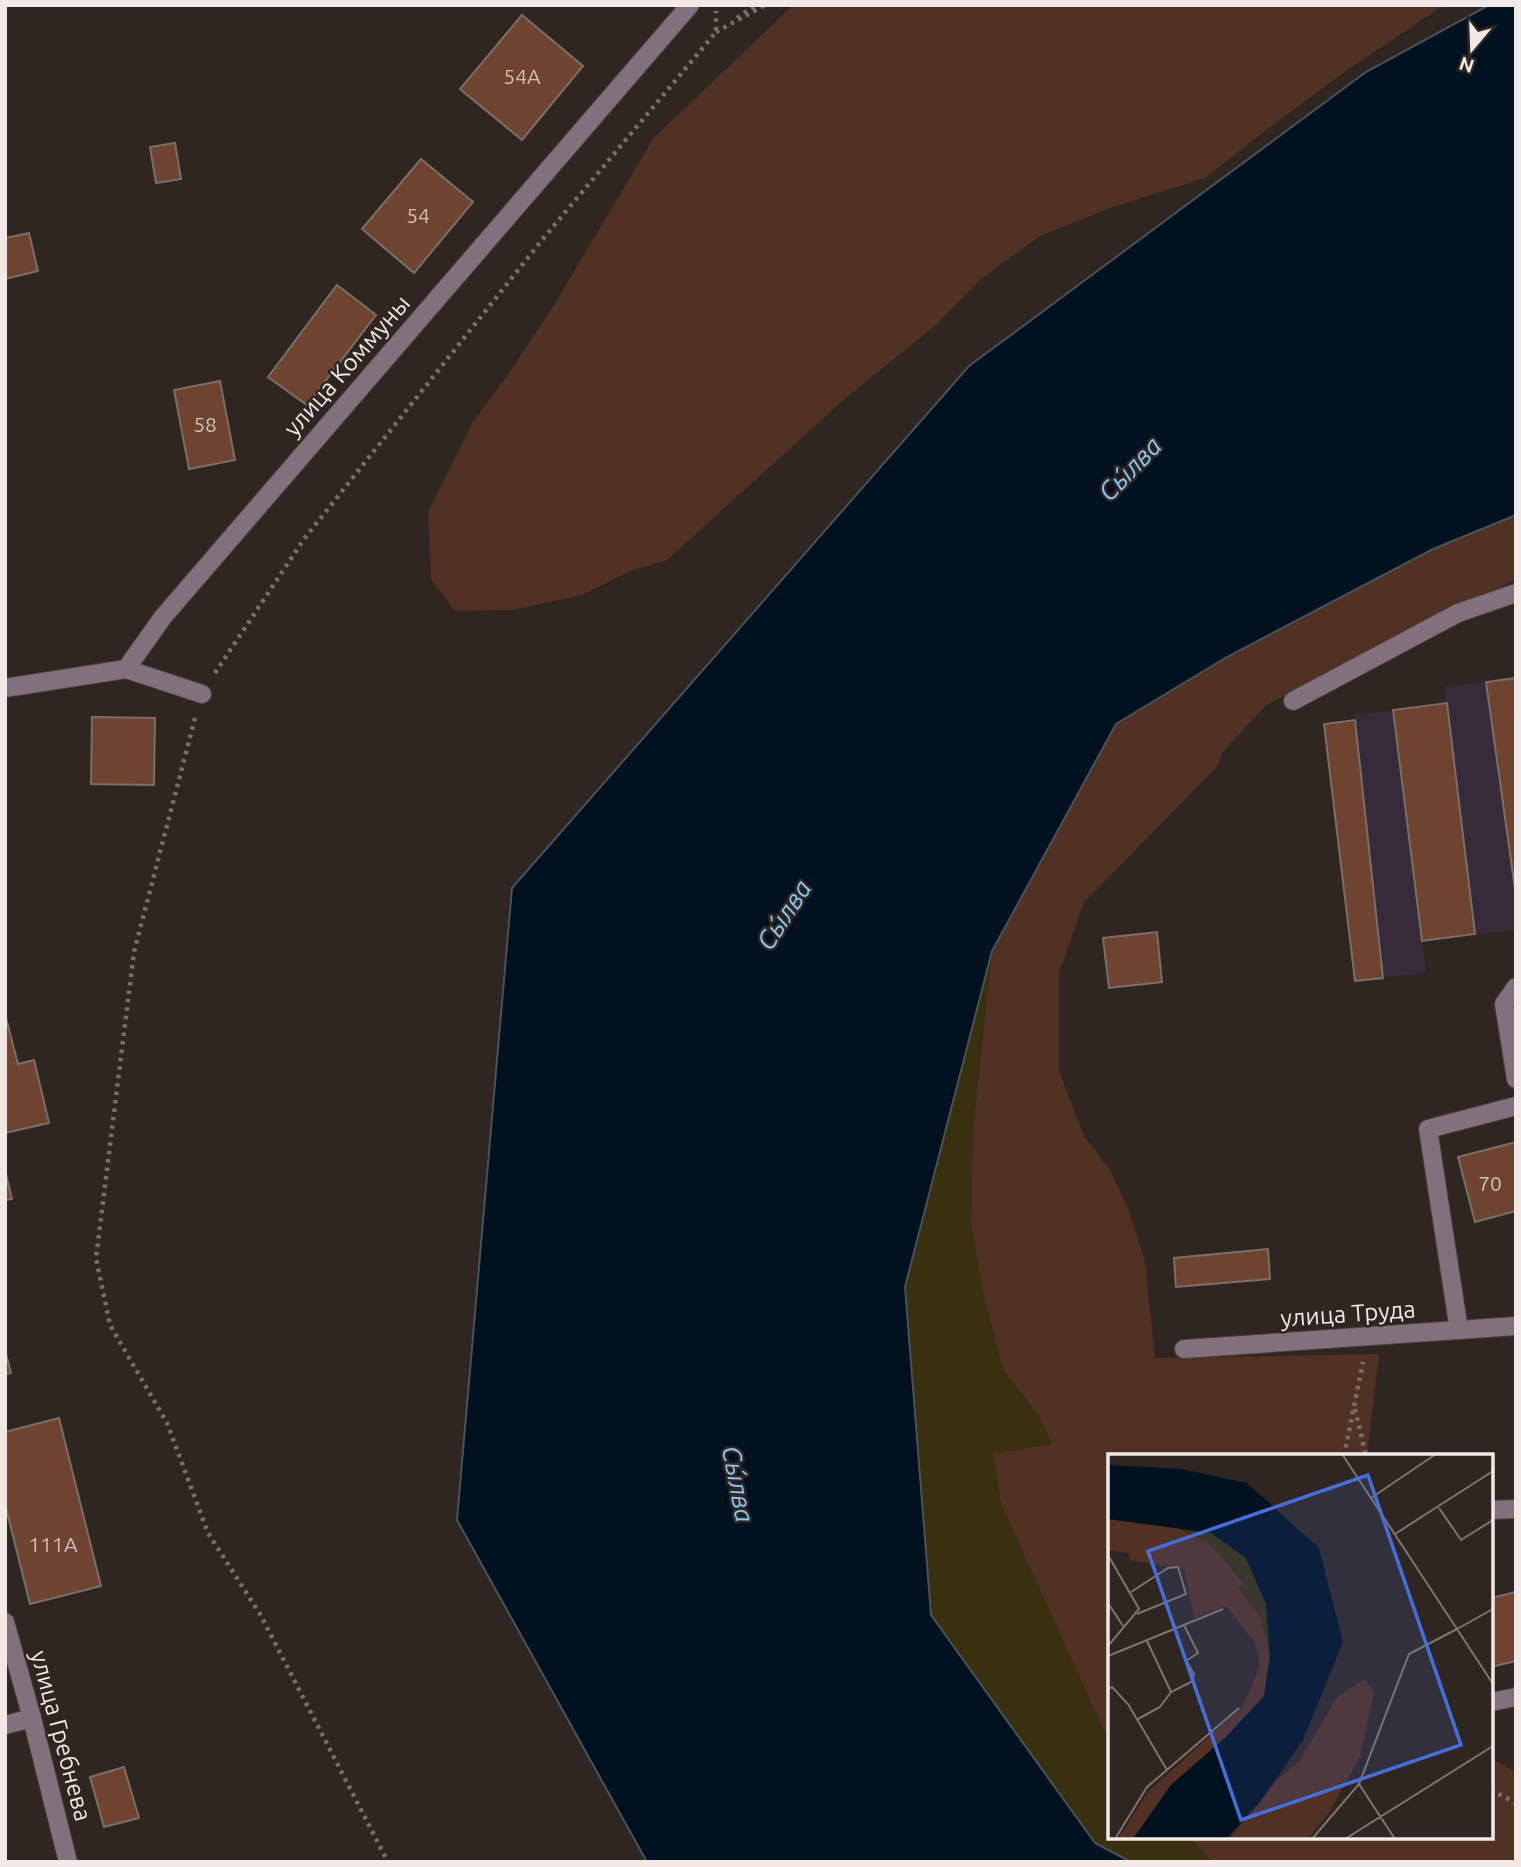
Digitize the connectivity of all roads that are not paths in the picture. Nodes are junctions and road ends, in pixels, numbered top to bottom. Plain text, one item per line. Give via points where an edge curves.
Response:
1 (690, 5) edge
2 (1516, 593) edge
3 (126, 669) junction
4 (5, 688) edge
5 (202, 694) road end
6 (1293, 701) dead end
7 (1516, 987) edge
8 (1516, 1079) edge
9 (1516, 1107) edge
10 (1516, 1326) edge
11 (1459, 1330) junction
12 (1184, 1349) dead end
13 (1516, 1509) edge
14 (1493, 1510) edge
15 (5, 1622) edge
16 (1516, 1697) edge
17 (1493, 1702) edge
18 (32, 1717) junction
19 (5, 1725) edge
20 (68, 1862) edge

1 - 3 street, улица Коммуны via 163,617
2 - 6 street via 1458,613
3 - 4 street
3 - 5 street
7 - 8 street via 1504,1004
9 - 11 street via 1428,1129
10 - 11 street, улица Труда
11 - 12 street, улица Труда
13 - 14 street
15 - 18 street, улица Гребнева
16 - 17 street
18 - 19 street
18 - 20 street, улица Гребнева

